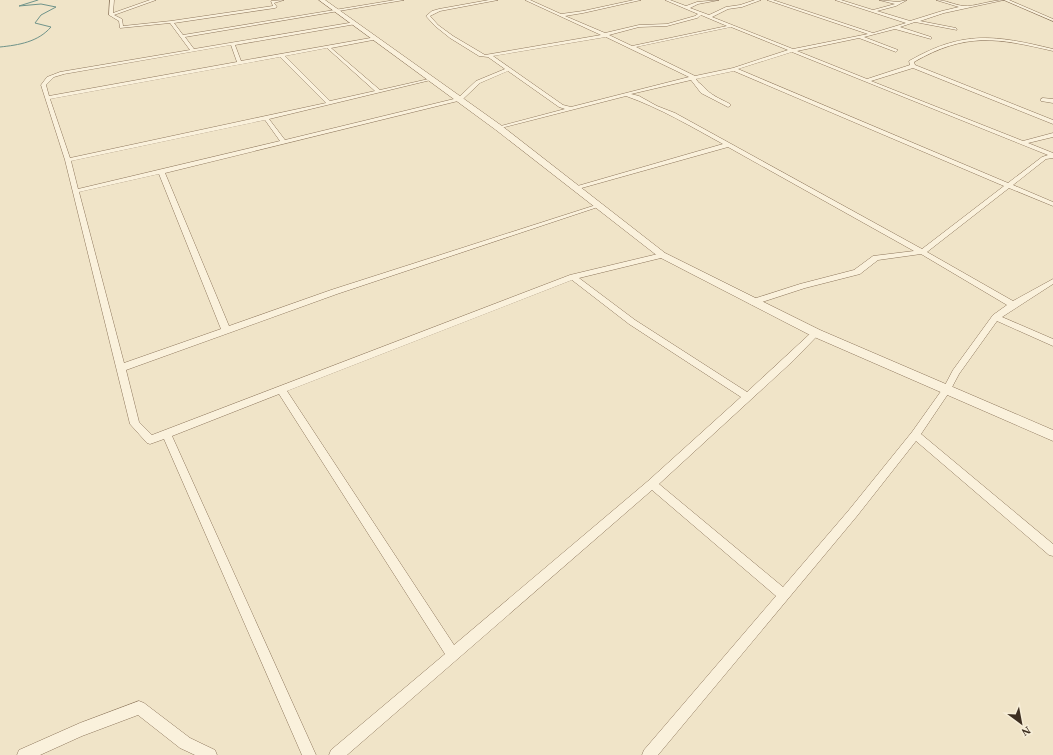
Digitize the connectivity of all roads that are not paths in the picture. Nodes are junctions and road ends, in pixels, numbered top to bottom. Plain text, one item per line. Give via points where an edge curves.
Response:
1 (112, 0) edge
2 (154, 0) edge
3 (282, 0) edge
4 (322, 0) edge
5 (402, 0) edge
6 (496, 0) edge
7 (527, 0) edge
8 (639, 0) edge
9 (667, 0) edge
10 (717, 0) edge
11 (759, 0) edge
12 (772, 0) edge
13 (837, 0) edge
14 (882, 0) edge
15 (905, 0) edge
16 (938, 0) edge
17 (1002, 0) edge
18 (1006, 0) edge
19 (271, 1) edge
20 (898, 3) junction
21 (964, 7) junction
22 (686, 8) junction
23 (336, 10) junction
24 (874, 11) junction
25 (700, 14) junction
26 (112, 15) junction
27 (559, 15) junction
28 (710, 16) junction
29 (1053, 20) edge
30 (911, 21) junction
31 (172, 22) junction
32 (355, 23) junction
33 (733, 26) junction
34 (895, 27) junction
35 (956, 29) dead end
36 (874, 34) junction
37 (183, 36) junction
38 (604, 36) junction
39 (860, 37) junction
40 (376, 38) junction
41 (929, 38) dead end
42 (233, 44) junction
43 (328, 47) junction
44 (632, 47) junction
45 (794, 50) junction
46 (1053, 50) edge
47 (193, 51) junction
48 (896, 51) dead end
49 (281, 55) junction
50 (490, 56) junction
51 (240, 64) junction
52 (913, 66) junction
53 (508, 68) junction
54 (734, 69) junction
55 (434, 78) junction
56 (694, 78) junction
57 (866, 81) junction
58 (378, 92) junction
59 (627, 95) junction
60 (48, 98) junction
61 (460, 99) junction
62 (1043, 100) dead end
63 (1053, 101) edge
64 (329, 103) junction
65 (728, 105) dead end
66 (571, 109) junction
67 (1053, 114) edge
68 (1041, 117) junction
69 (266, 118) junction
70 (1053, 122) edge
71 (499, 128) junction
72 (1053, 135) edge
73 (283, 142) junction
74 (1023, 143) junction
75 (727, 145) junction
76 (1053, 156) edge
77 (68, 160) junction
78 (161, 172) junction
79 (1007, 185) junction
80 (576, 188) junction
81 (76, 191) junction
82 (1053, 204) edge
83 (598, 206) junction
84 (922, 252) junction
85 (662, 255) junction
86 (573, 277) junction
87 (1053, 281) edge
88 (753, 302) junction
89 (1013, 305) junction
90 (996, 317) junction
91 (226, 330) junction
92 (816, 333) junction
93 (1053, 342) edge
94 (120, 368) junction
95 (947, 389) junction
96 (281, 390) junction
97 (748, 397) junction
98 (167, 435) junction
99 (915, 435) junction
100 (1053, 436) edge
101 (652, 484) junction
102 (1053, 551) edge
103 (784, 594) junction
104 (453, 655) junction
105 (24, 755) edge
106 (210, 755) edge
107 (309, 755) edge
108 (336, 755) edge
109 (649, 755) edge

1 - 26 street
2 - 26 street
3 - 19 street
4 - 23 street
5 - 23 street
6 - 50 street via 439,10 428,16 466,46 480,55
7 - 27 street
8 - 27 street
9 - 22 street
10 - 22 street via 697,3
11 - 28 street via 727,8
12 - 36 street
13 - 24 street
14 - 20 street
15 - 20 street
16 - 21 street
17 - 21 street
18 - 29 street
19 - 31 street via 275,7
20 - 24 street
21 - 30 street
22 - 25 street
23 - 32 street
23 - 37 street
24 - 30 street
25 - 28 street
25 - 38 street via 667,25 639,26
26 - 31 street via 121,20 121,27
27 - 38 street
28 - 33 street
30 - 34 street
30 - 35 street
31 - 37 street
32 - 40 street
32 - 42 street
33 - 44 street
33 - 45 street
34 - 36 street
34 - 41 street
36 - 39 street
37 - 47 street
38 - 44 street
38 - 50 street
39 - 45 street
39 - 48 street
40 - 43 street
40 - 55 street
42 - 47 street
42 - 51 street
43 - 49 street
43 - 58 street
44 - 56 street
45 - 54 street
45 - 57 street
46 - 52 street via 1012,41 978,38 938,48 911,62
47 - 60 street via 54,75 43,85
49 - 51 street
49 - 64 street
50 - 53 street
51 - 60 street
52 - 57 street
52 - 68 street
53 - 61 street via 478,82
53 - 66 street via 561,106
54 - 56 street
54 - 79 street
55 - 58 street
55 - 61 street
56 - 59 street
56 - 65 street via 703,92
57 - 74 street
58 - 64 street
59 - 66 street
59 - 75 street via 673,114
60 - 77 street
61 - 71 street
61 - 73 street
62 - 63 street
64 - 69 street
66 - 71 street
67 - 68 street
68 - 70 street
69 - 73 street
69 - 77 street
71 - 80 street
72 - 74 street
73 - 78 street
74 - 76 street
75 - 80 street
75 - 84 street
76 - 79 street via 1044,158
77 - 81 street
78 - 81 street
78 - 91 street
79 - 82 street
79 - 84 street
80 - 83 street
81 - 94 street
83 - 85 street
83 - 91 street
84 - 88 street via 876,258 857,272
84 - 89 street
85 - 86 street
85 - 88 street
86 - 96 street
86 - 97 street via 632,322
87 - 89 street
88 - 92 street
89 - 90 street
90 - 93 street
90 - 95 street via 956,372
91 - 94 street
92 - 95 street
92 - 97 street
94 - 98 street via 135,424 150,440
95 - 99 street
95 - 100 street
96 - 98 street
96 - 104 street
97 - 101 street
98 - 107 street
99 - 102 street
99 - 103 street
101 - 103 street
101 - 104 street
103 - 109 street
104 - 108 street
105 - 106 street via 139,708 185,743

